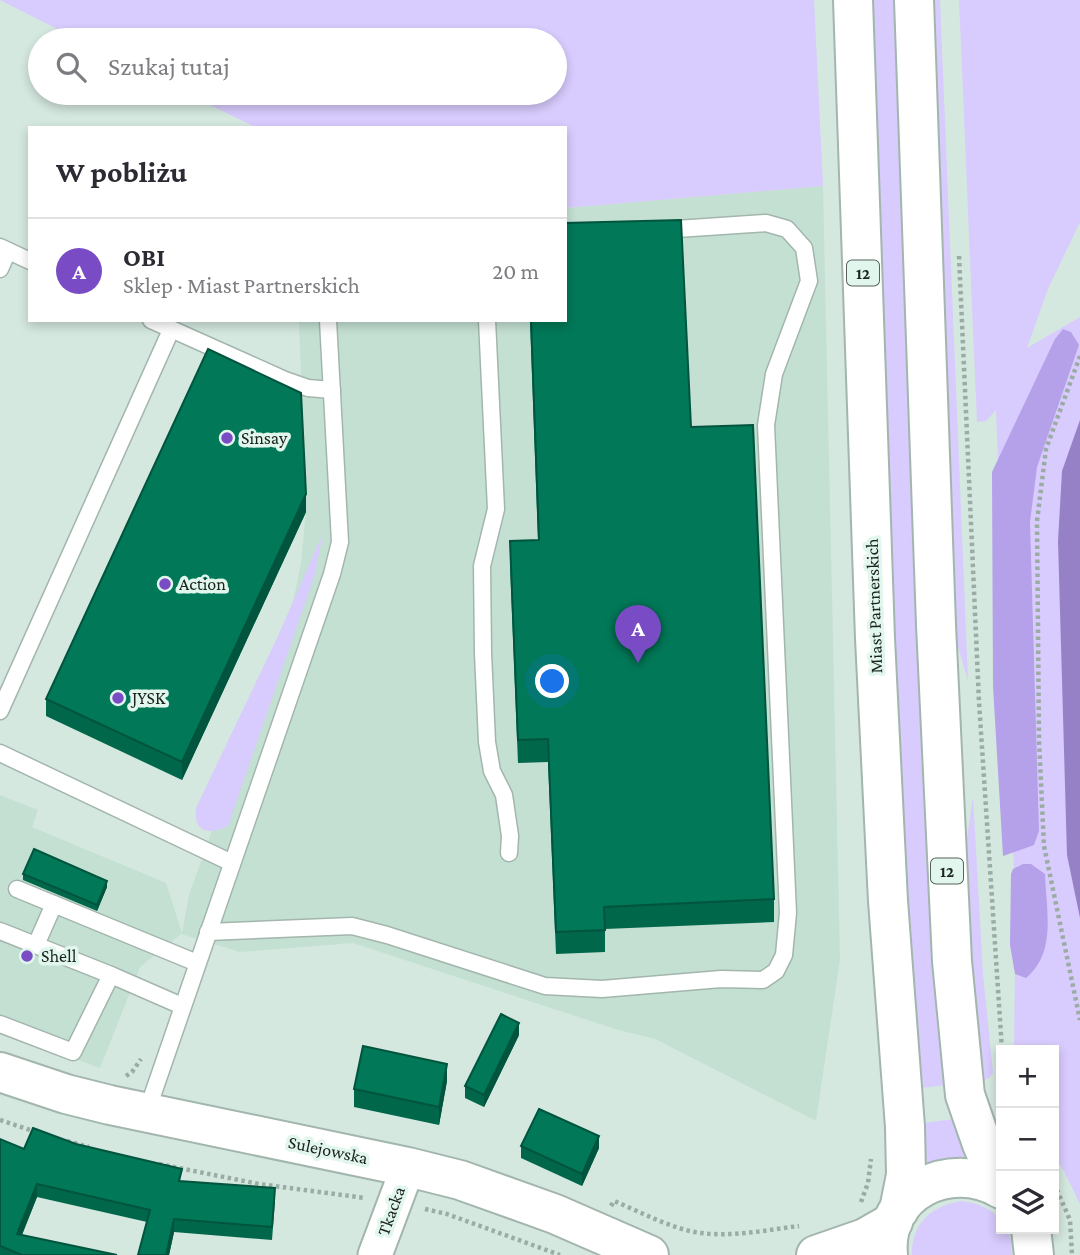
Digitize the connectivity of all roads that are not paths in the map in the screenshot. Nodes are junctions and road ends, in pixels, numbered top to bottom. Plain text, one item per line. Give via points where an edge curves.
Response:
1 (853, 0) edge
2 (914, 0) edge
3 (641, 232) edge
4 (4, 249) edge
5 (28, 260) edge
6 (0, 269) edge
7 (155, 322) edge
8 (328, 322) edge
9 (487, 322) edge
10 (171, 330) junction
11 (332, 390) junction
12 (0, 711) edge
13 (0, 754) edge
14 (509, 853) dead end
15 (232, 863) junction
16 (17, 889) dead end
17 (54, 904) junction
18 (0, 931) edge
19 (208, 932) junction
20 (36, 945) junction
21 (197, 963) junction
22 (111, 975) junction
23 (182, 1006) junction
24 (0, 1024) edge
25 (0, 1072) edge
26 (146, 1114) junction
27 (996, 1176) edge
28 (402, 1184) junction
29 (996, 1186) edge
30 (893, 1229) edge
31 (1032, 1234) edge
32 (810, 1240) edge
33 (375, 1255) edge
34 (649, 1255) edge
35 (1034, 1255) edge

1 - 30 main road, Miast Partnerskich / 12 via 877,680 905,1127 906,1175
2 - 27 main road, 12 via 952,961 965,1095
3 - 19 lane via 766,223 787,229 804,248 809,281 774,374 766,425 788,913 784,955 776,971 764,980 602,989 545,986 352,926
4 - 5 lane
4 - 6 lane
7 - 10 lane
8 - 11 lane
9 - 14 lane via 496,509 482,566 487,742 492,771 504,795
10 - 11 lane via 285,380
10 - 12 lane
11 - 15 lane via 340,542
13 - 15 lane
15 - 19 lane
16 - 17 lane
17 - 20 lane
17 - 21 lane
18 - 20 lane
19 - 21 lane
20 - 22 lane
21 - 23 lane
22 - 23 lane
22 - 24 lane via 73,1052
23 - 26 lane
25 - 26 main road, Sulejowska
26 - 28 main road, Sulejowska
28 - 33 street, Tkacka
28 - 34 main road, Sulejowska via 460,1180
29 - 30 main road, 12 via 964,1176 939,1179 916,1191
30 - 32 main road via 865,1238
31 - 35 main road

